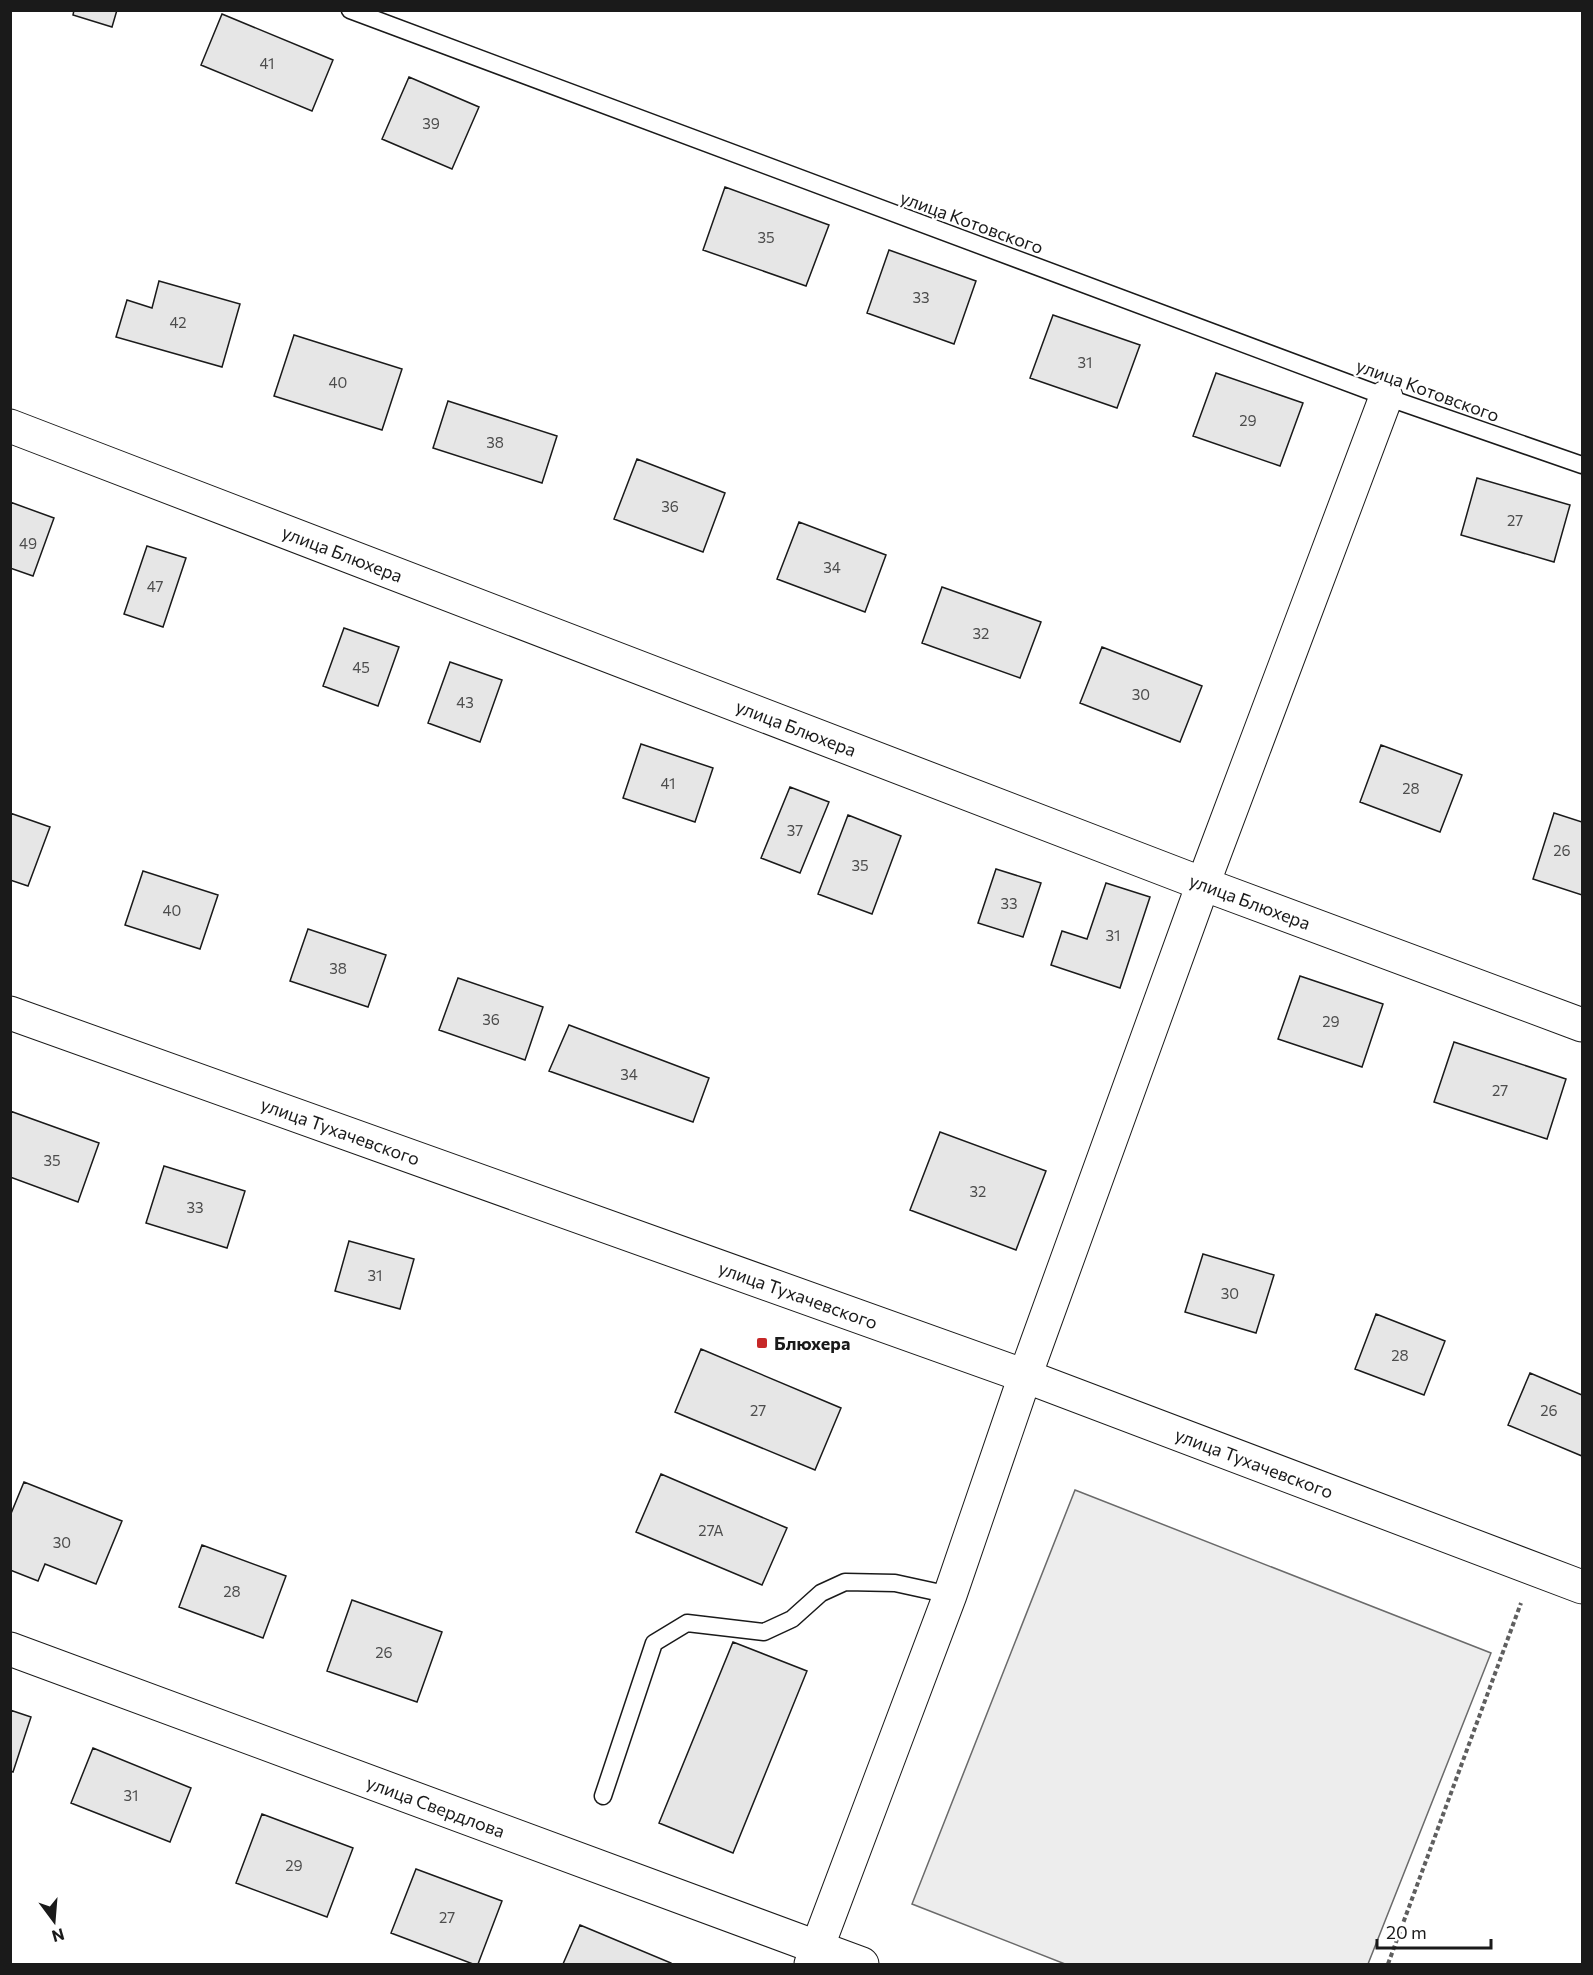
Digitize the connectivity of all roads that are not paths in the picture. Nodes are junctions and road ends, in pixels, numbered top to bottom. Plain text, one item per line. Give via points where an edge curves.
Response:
1 (350, 10) edge
2 (1386, 397) junction
3 (10, 426) edge
4 (1582, 465) edge
5 (1203, 884) junction
6 (10, 1013) edge
7 (1582, 1024) edge
8 (1025, 1376) junction
9 (1582, 1587) edge
10 (950, 1595) junction
11 (10, 1649) edge
12 (603, 1796) dead end
13 (814, 1956) edge
14 (862, 1965) edge

1 - 2 lane, улица Котовского
2 - 4 lane, улица Котовского
2 - 5 street
3 - 5 street, улица Блюхера
5 - 7 street, улица Блюхера
5 - 8 street
6 - 8 street, улица Тухачевского
8 - 9 street, улица Тухачевского
8 - 10 street
10 - 12 lane via 895,1583 845,1582 821,1593 792,1619 764,1632 687,1623 654,1643
10 - 13 street
11 - 13 street, улица Свердлова
13 - 14 street, улица Свердлова

